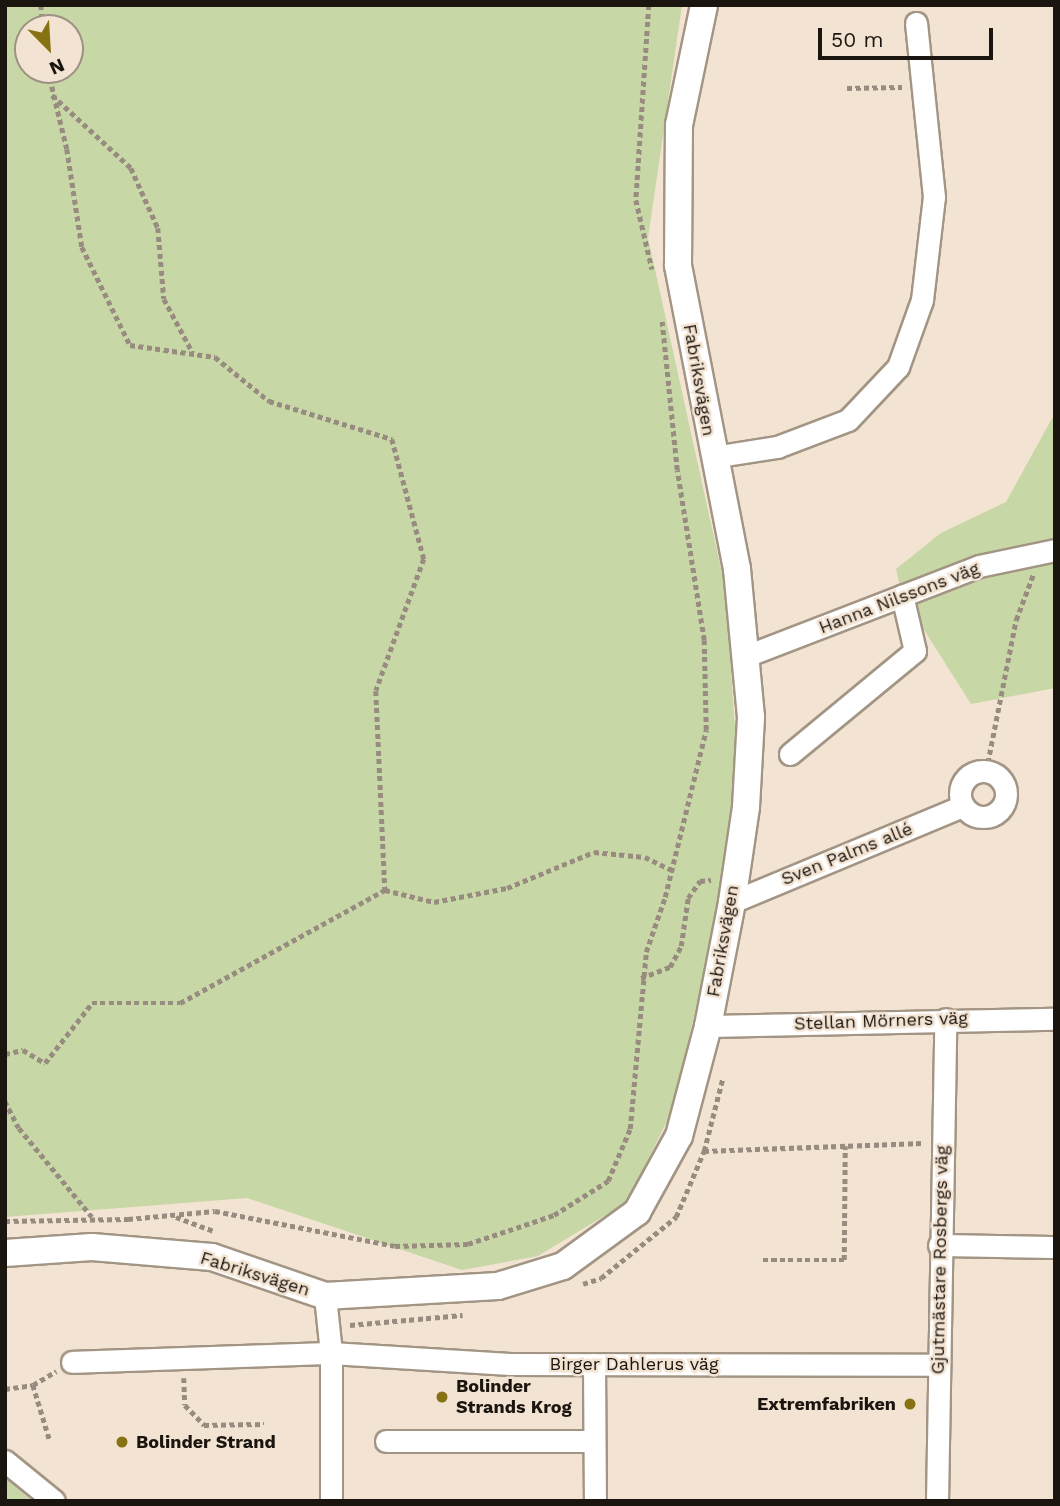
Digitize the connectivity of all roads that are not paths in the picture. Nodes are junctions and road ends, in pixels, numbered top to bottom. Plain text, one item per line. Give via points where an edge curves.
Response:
1 (704, 5) edge
2 (915, 23) dead end
3 (713, 457) junction
4 (1048, 551) edge
5 (902, 595) junction
6 (746, 656) junction
7 (790, 754) dead end
8 (963, 806) junction
9 (733, 890) junction
10 (945, 1019) junction
11 (1055, 1019) edge
12 (708, 1026) junction
13 (939, 1245) junction
14 (1055, 1247) edge
15 (5, 1253) edge
16 (325, 1296) junction
17 (331, 1353) junction
18 (72, 1362) dead end
19 (594, 1364) junction
20 (938, 1365) junction
21 (386, 1441) dead end
22 (594, 1441) junction
23 (5, 1461) edge
24 (54, 1501) edge
25 (331, 1501) edge
26 (595, 1501) edge
27 (937, 1501) edge

1 - 3 street, Fabriksvägen via 679,125 678,265
2 - 3 street via 934,197 922,300 898,367 848,420 776,447
3 - 6 street, Fabriksvägen via 737,569
4 - 5 street, Hanna Nilssons väg via 979,566
5 - 6 street, Hanna Nilssons väg
5 - 7 street via 915,651
6 - 9 street, Fabriksvägen via 751,717 748,781
8 - 8 street via 983,817 1001,809 1005,786 996,774 986,771 965,780 960,792
8 - 9 street, Sven Palms allé
9 - 12 street, Fabriksvägen
10 - 11 street, Stellan Mörners väg
10 - 12 street, Stellan Mörners väg
10 - 13 street, Gjutmästare Rosbergs väg
12 - 16 street, Fabriksvägen via 679,1136 637,1212 563,1266 498,1286
13 - 14 street
13 - 20 street, Gjutmästare Rosbergs väg
15 - 16 street, Fabriksvägen via 92,1247 212,1257
16 - 17 street
17 - 18 street, Birger Dahlerus väg
17 - 19 street, Birger Dahlerus väg
17 - 25 street
19 - 20 street, Birger Dahlerus väg
19 - 22 street
20 - 27 street, Gjutmästare Rosbergs väg
21 - 22 street
22 - 26 street
23 - 24 street

